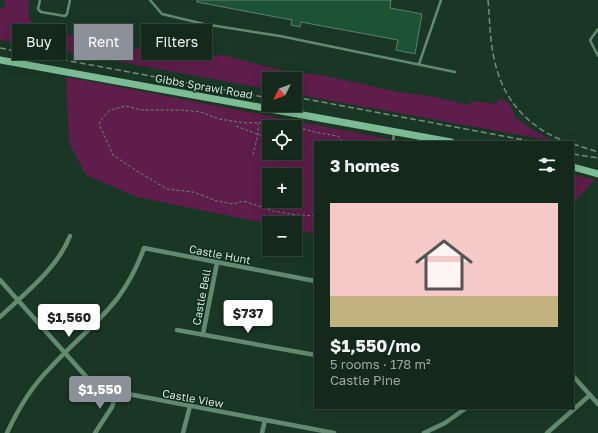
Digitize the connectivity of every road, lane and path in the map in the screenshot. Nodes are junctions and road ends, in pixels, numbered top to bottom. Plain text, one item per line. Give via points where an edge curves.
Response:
1 (40, 0) edge
2 (70, 0) edge
3 (150, 0) edge
4 (441, 0) edge
5 (598, 29) edge
6 (598, 56) edge
7 (0, 60) edge
8 (419, 64) junction
9 (455, 72) dead end
10 (258, 122) junction
11 (236, 126) dead end
12 (394, 131) junction
13 (258, 134) junction
14 (262, 136) edge
15 (342, 141) edge
16 (393, 141) edge
17 (446, 141) edge
18 (252, 155) dead end
19 (574, 167) edge
20 (598, 174) edge
21 (314, 216) edge
22 (70, 236) dead end
23 (216, 263) junction
24 (0, 280) edge
25 (314, 281) edge
26 (18, 300) junction
27 (0, 317) edge
28 (177, 330) dead end
29 (203, 334) junction
30 (65, 353) junction
31 (314, 355) edge
32 (574, 377) edge
33 (117, 392) junction
34 (590, 395) junction
35 (598, 404) edge
36 (190, 406) junction
37 (465, 409) edge
38 (265, 420) junction
39 (7, 433) edge
40 (95, 433) edge
41 (183, 433) edge
42 (262, 433) edge
43 (334, 433) edge
44 (424, 433) edge
45 (547, 433) edge

1 - 2 lane via 38,9 41,12 65,16 68,14
3 - 8 lane via 162,14 204,24 280,36
4 - 8 lane
5 - 6 lane via 590,40
7 - 12 main road, Gibbs Sprawl Road
8 - 9 lane
10 - 13 path
10 - 15 path via 281,122 338,136
10 - 21 path via 219,119 201,112 141,110 126,106 110,110 99,124 113,155 167,189 193,192 233,204 244,201 273,211
11 - 13 path
12 - 16 lane
12 - 17 main road, Gibbs Sprawl Road
13 - 14 path
13 - 18 path
19 - 20 main road
22 - 26 street via 50,267
23 - 25 street, Castle Hunt
23 - 29 street, Castle Bell
23 - 30 street, Castle Hunt via 144,248 140,260 117,299 92,328
24 - 26 street, Castle View
26 - 27 street
26 - 30 street, Castle View
28 - 29 street
29 - 31 street
30 - 33 street, Castle View via 92,384
30 - 39 street via 23,401
32 - 34 street
33 - 36 street, Castle View
33 - 40 street via 112,407
34 - 35 street
34 - 45 street
36 - 38 street, Castle View
36 - 41 street
37 - 44 street via 446,423
38 - 42 street
38 - 43 street, Castle View

